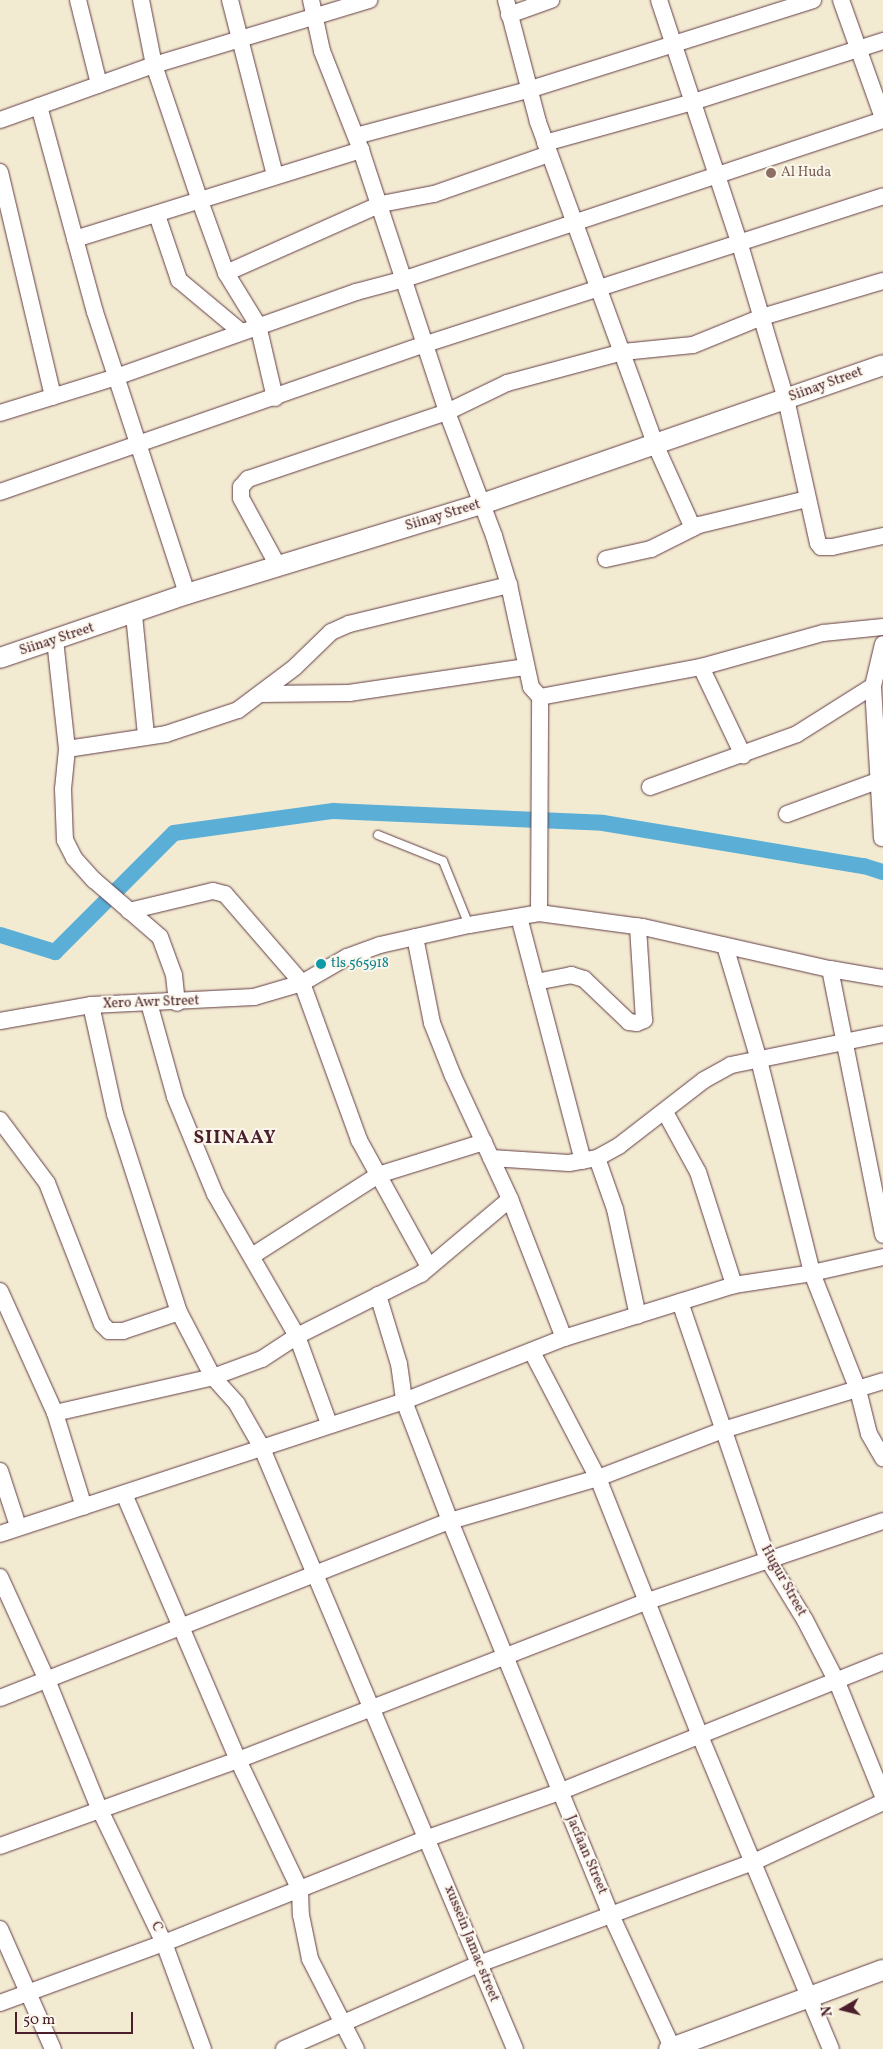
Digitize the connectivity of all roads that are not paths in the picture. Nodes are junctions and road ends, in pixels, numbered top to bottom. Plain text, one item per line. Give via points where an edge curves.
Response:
1 (78, 0) edge
2 (141, 0) edge
3 (230, 0) edge
4 (311, 0) edge
5 (369, 0) edge
6 (550, 0) edge
7 (659, 0) edge
8 (813, 0) edge
9 (841, 0) edge
10 (508, 7) edge
11 (315, 19) junction
12 (240, 40) junction
13 (883, 40) edge
14 (674, 42) junction
15 (859, 48) junction
16 (154, 65) junction
17 (99, 84) junction
18 (528, 90) junction
19 (693, 102) junction
20 (39, 106) junction
21 (883, 119) edge
22 (0, 120) edge
23 (359, 143) junction
24 (547, 149) junction
25 (0, 172) edge
26 (275, 174) junction
27 (716, 177) junction
28 (883, 196) edge
29 (200, 201) junction
30 (380, 204) junction
31 (157, 215) junction
32 (575, 222) junction
33 (75, 239) junction
34 (740, 245) junction
35 (226, 273) junction
36 (405, 280) junction
37 (883, 282) edge
38 (598, 290) junction
39 (762, 316) junction
40 (258, 325) junction
41 (240, 332) junction
42 (426, 344) junction
43 (623, 352) junction
44 (883, 365) edge
45 (116, 377) junction
46 (53, 397) junction
47 (275, 398) junction
48 (786, 399) junction
49 (447, 412) junction
50 (0, 414) edge
51 (655, 444) junction
52 (139, 446) junction
53 (0, 492) edge
54 (807, 498) junction
55 (482, 504) junction
56 (692, 528) junction
57 (883, 536) edge
58 (606, 559) dead end
59 (278, 566) junction
60 (510, 585) junction
61 (187, 594) junction
62 (134, 615) junction
63 (883, 627) edge
64 (55, 640) junction
65 (883, 644) edge
66 (0, 658) edge
67 (526, 667) junction
68 (701, 667) junction
69 (873, 686) junction
70 (260, 694) junction
71 (540, 697) junction
72 (146, 735) junction
73 (66, 749) junction
74 (743, 755) junction
75 (877, 781) junction
76 (650, 787) dead end
77 (787, 814) dead end
78 (378, 835) dead end
79 (882, 838) edge
80 (124, 907) junction
81 (540, 913) junction
82 (518, 916) junction
83 (469, 924) junction
84 (638, 926) junction
85 (415, 937) junction
86 (725, 946) junction
87 (830, 969) junction
88 (883, 978) edge
89 (536, 982) junction
90 (302, 983) junction
91 (176, 1002) junction
92 (149, 1003) junction
93 (91, 1005) junction
94 (0, 1020) edge
95 (883, 1034) edge
96 (843, 1042) junction
97 (759, 1060) junction
98 (665, 1112) junction
99 (0, 1120) edge
100 (484, 1142) junction
101 (491, 1158) junction
102 (590, 1159) junction
103 (378, 1175) junction
104 (510, 1199) junction
105 (883, 1235) edge
106 (252, 1256) junction
107 (883, 1257) edge
108 (429, 1267) junction
109 (812, 1273) junction
110 (734, 1285) junction
111 (0, 1291) edge
112 (378, 1295) junction
113 (680, 1302) junction
114 (179, 1312) junction
115 (638, 1316) junction
116 (297, 1336) junction
117 (564, 1338) junction
118 (532, 1352) junction
119 (213, 1377) junction
120 (883, 1381) edge
121 (858, 1390) junction
122 (404, 1401) junction
123 (55, 1413) junction
124 (330, 1424) junction
125 (722, 1430) junction
126 (261, 1446) junction
127 (883, 1458) edge
128 (0, 1471) edge
129 (598, 1478) junction
130 (124, 1494) junction
131 (84, 1507) junction
132 (450, 1521) junction
133 (883, 1521) edge
134 (18, 1526) junction
135 (0, 1534) edge
136 (767, 1558) junction
137 (316, 1576) junction
138 (0, 1577) edge
139 (648, 1601) junction
140 (183, 1627) junction
141 (506, 1659) junction
142 (883, 1662) edge
143 (47, 1680) junction
144 (836, 1682) junction
145 (0, 1698) edge
146 (370, 1709) junction
147 (700, 1736) junction
148 (238, 1760) junction
149 (559, 1792) junction
150 (883, 1796) edge
151 (883, 1802) edge
152 (99, 1808) junction
153 (428, 1838) junction
154 (0, 1846) edge
155 (754, 1862) junction
156 (300, 1890) junction
157 (611, 1915) junction
158 (0, 1929) edge
159 (164, 1942) junction
160 (479, 1964) junction
161 (883, 1970) edge
162 (29, 1992) junction
163 (811, 1997) junction
164 (0, 2002) edge
165 (344, 2024) junction
166 (52, 2049) edge
167 (203, 2049) edge
168 (284, 2049) edge
169 (356, 2049) edge
170 (515, 2049) edge
171 (671, 2049) edge
172 (831, 2049) edge

1 - 17 street
2 - 16 street
3 - 12 street
4 - 11 street
5 - 11 street
6 - 10 street
7 - 14 street
8 - 14 street
9 - 15 street
10 - 18 street
11 - 12 street
11 - 23 street via 322,51
12 - 16 street
12 - 26 street
13 - 15 street
14 - 18 street
14 - 19 street
15 - 19 street
15 - 21 street
16 - 17 street
16 - 29 street
17 - 20 street
18 - 23 street
18 - 24 street
19 - 24 street
19 - 27 street
20 - 22 street
20 - 33 street
21 - 27 street
23 - 26 street
23 - 30 street
24 - 30 street via 434,194
24 - 32 street
25 - 46 street
26 - 29 street
27 - 32 street
27 - 34 street
28 - 34 street
29 - 31 street
29 - 35 street
30 - 35 street
30 - 36 street
31 - 33 street
31 - 41 street via 179,280
32 - 36 street
32 - 38 street
33 - 45 street
34 - 38 street
34 - 39 street
35 - 40 street
36 - 40 street via 356,292
36 - 42 street
37 - 39 street
38 - 42 street
38 - 43 street
39 - 43 street via 694,345
39 - 48 street
40 - 41 street
40 - 47 street
41 - 45 street
42 - 47 street
42 - 49 street
43 - 49 street via 492,388
43 - 51 street
44 - 48 street, Siinay Street
45 - 46 street
45 - 52 street
46 - 50 street
47 - 52 street
48 - 51 street, Siinay Street
48 - 54 street
49 - 55 street
49 - 59 street via 248,479 241,487 241,498
51 - 55 street, Siinay Street
51 - 56 street
52 - 53 street
52 - 61 street
54 - 56 street
54 - 57 street via 821,547
55 - 59 street, Siinay Street
55 - 60 street
56 - 58 street via 651,548
59 - 61 street, Siinay Street
60 - 67 street
60 - 70 street via 348,624 332,632
61 - 62 street, Siinay Street
62 - 64 street, Siinay Street
62 - 72 street
63 - 68 street via 823,633
64 - 66 street, Siinay Street
64 - 73 street
65 - 69 street
67 - 70 street via 349,693
67 - 71 street via 531,687
68 - 71 street
68 - 74 street
69 - 74 street via 816,724
69 - 75 street
70 - 72 street via 238,710 166,734
71 - 81 street
72 - 73 street
73 - 80 street via 63,789 65,840 74,858
74 - 76 street
75 - 77 street
75 - 79 street
78 - 83 lane via 443,861
80 - 90 street via 213,891 225,894
80 - 91 street via 160,937 174,975
81 - 82 street, Xero Awr Street
81 - 84 street, Xero Awr Street
82 - 83 street, Xero Awr Street
82 - 89 street
83 - 85 street, Xero Awr Street
84 - 86 street, Xero Awr Street
84 - 89 street via 644,1020 629,1022 584,979 571,975
85 - 90 street, Xero Awr Street via 347,957
85 - 100 street via 432,1023
86 - 87 street, Xero Awr Street
86 - 97 street
87 - 88 street, Xero Awr Street
87 - 96 street
89 - 102 street
90 - 91 street, Xero Awr Street via 254,997
90 - 103 street via 352,1124
91 - 92 street, Xero Awr Street
92 - 93 street, Xero Awr Street
92 - 106 street via 175,1097 215,1194
93 - 94 street, Xero Awr Street
93 - 114 street, xussein Jamac street via 115,1114
95 - 96 street
96 - 97 street
96 - 105 street
97 - 98 street via 715,1073
97 - 109 street
98 - 102 street via 620,1145
98 - 110 street via 698,1172
99 - 114 street via 47,1183 102,1324 109,1332 123,1331
100 - 101 street
100 - 103 street
101 - 102 street
101 - 104 street
102 - 115 street via 615,1209
103 - 106 street
103 - 108 street
104 - 108 street
104 - 117 street
106 - 116 street
107 - 109 street
108 - 112 street via 405,1284
109 - 110 street
109 - 121 street
110 - 113 street
111 - 123 street
112 - 116 street
112 - 122 street, Jacfaan Street via 399,1364
113 - 115 street
113 - 125 street, Hugur Street
114 - 119 street, xussein Jamac street
115 - 117 street
116 - 119 street via 262,1359
116 - 124 street
117 - 118 street
118 - 122 street
118 - 129 street
119 - 123 street
119 - 126 street, xussein Jamac street via 237,1404
120 - 121 street
121 - 125 street
121 - 127 street via 869,1434
122 - 124 street
122 - 132 street, Jacfaan Street
123 - 131 street
124 - 126 street
125 - 129 street
125 - 136 street, Hugur Street
126 - 130 street
126 - 137 street, xussein Jamac street
128 - 134 street
129 - 132 street
129 - 139 street
130 - 131 street
130 - 140 street
131 - 134 street
132 - 137 street
132 - 141 street, Jacfaan Street
133 - 136 street
134 - 135 street
136 - 139 street
136 - 144 street, Hugur Street via 806,1620
137 - 140 street
137 - 146 street, xussein Jamac street
138 - 143 street, C
139 - 141 street
139 - 147 street
140 - 143 street
140 - 148 street
141 - 146 street
141 - 149 street, Jacfaan Street
142 - 144 street
143 - 145 street
143 - 152 street, C
144 - 147 street
144 - 150 street, Hugur Street
146 - 148 street
146 - 153 street, xussein Jamac street
147 - 149 street
147 - 155 street
148 - 152 street
148 - 156 street
149 - 153 street
149 - 157 street, Jacfaan Street
151 - 155 street
152 - 154 street
152 - 159 street, C
153 - 156 street
153 - 160 street, xussein Jamac street
155 - 157 street
155 - 163 street
156 - 159 street
156 - 165 street via 306,1946
157 - 160 street
157 - 171 street, Jacfaan Street
158 - 162 street
159 - 162 street
159 - 167 street, C
160 - 165 street
160 - 170 street, xussein Jamac street
161 - 163 street
162 - 164 street
162 - 166 street
163 - 171 street
163 - 172 street
165 - 168 street
165 - 169 street

